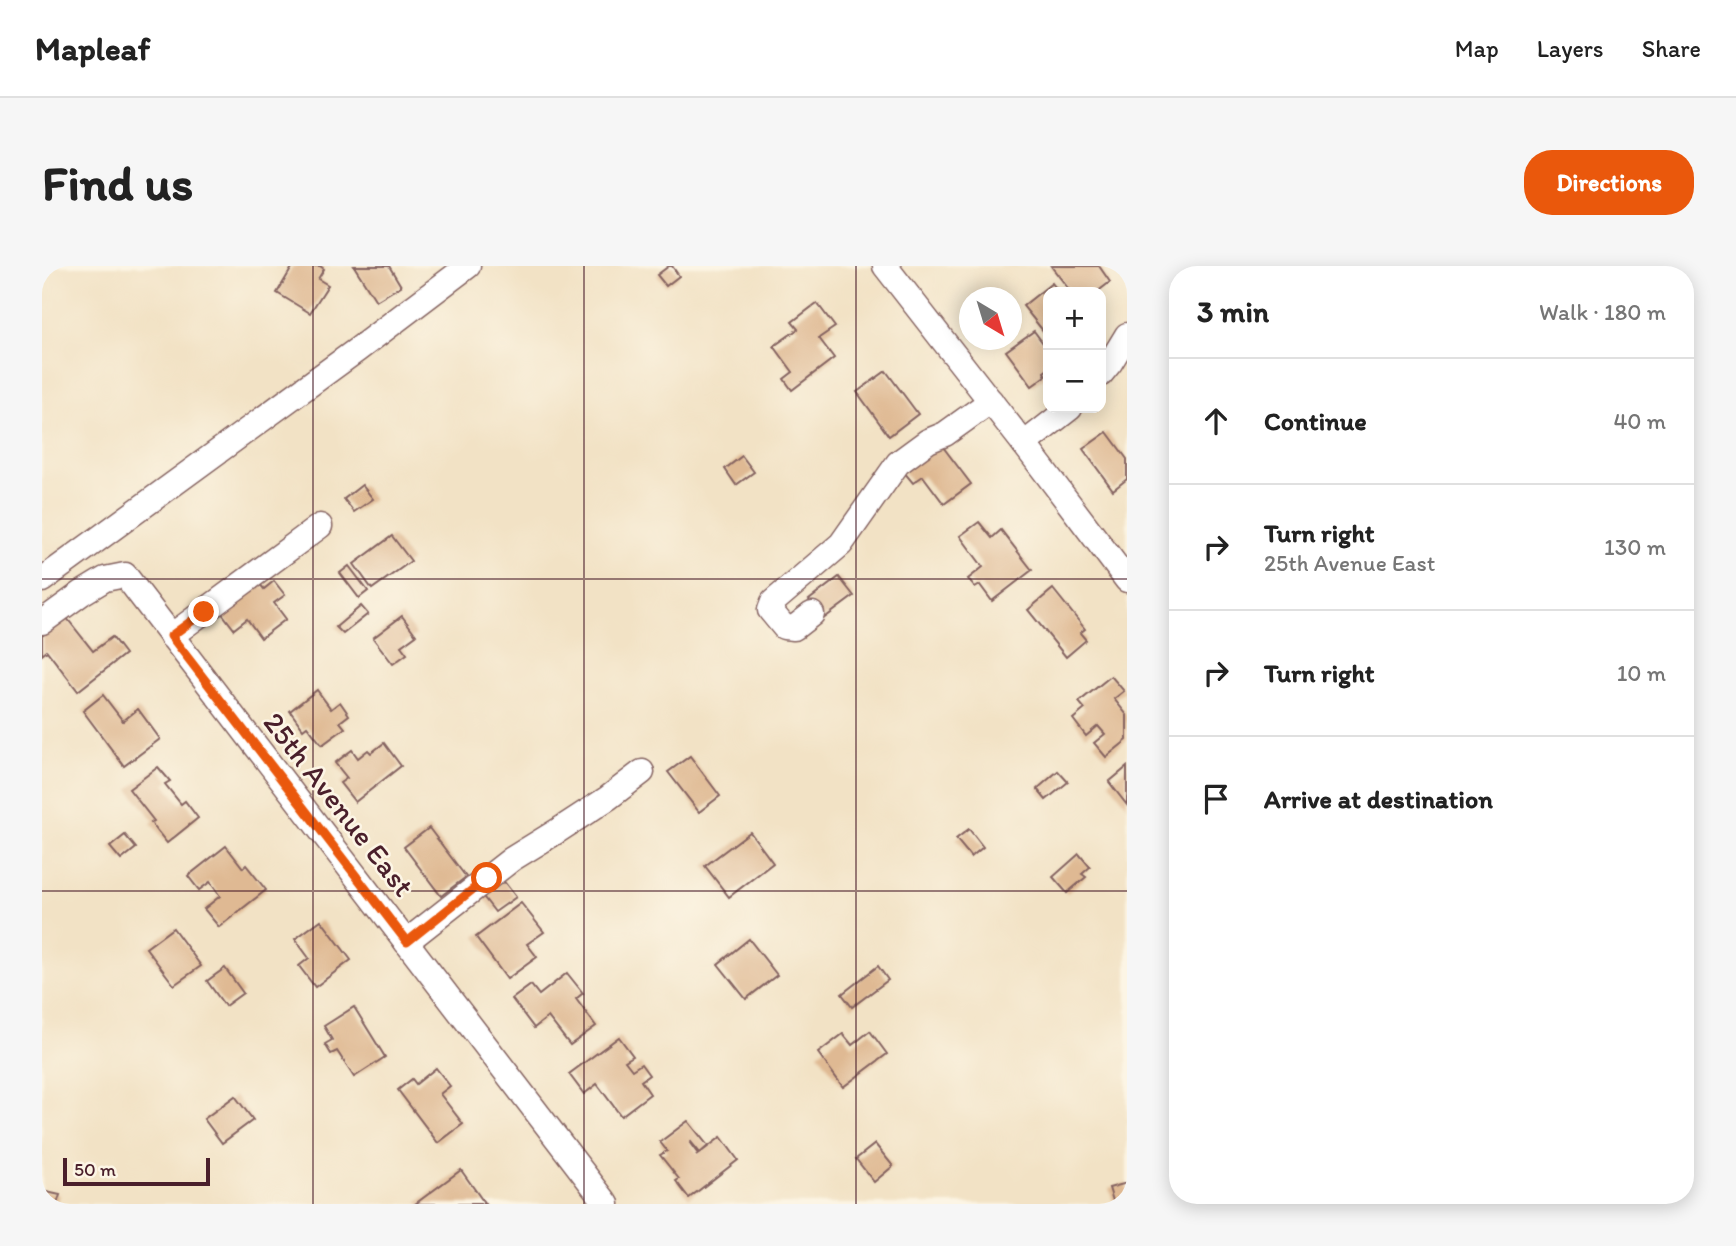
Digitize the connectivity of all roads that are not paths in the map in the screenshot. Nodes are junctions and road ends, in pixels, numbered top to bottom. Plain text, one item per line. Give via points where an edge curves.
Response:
1 (468, 266) edge
2 (885, 266) edge
3 (1127, 335) edge
4 (1106, 368) edge
5 (991, 401) junction
6 (1064, 413) edge
7 (1024, 444) junction
8 (320, 526) dead end
9 (42, 580) edge
10 (1127, 580) edge
11 (813, 614) dead end
12 (42, 622) edge
13 (171, 636) junction
14 (642, 772) dead end
15 (407, 942) junction
16 (607, 1204) edge

1 - 9 street
2 - 5 street
3 - 4 street
5 - 7 street
5 - 11 street via 898,463 841,544 773,602 771,610 784,627 794,628
6 - 7 street
7 - 10 street
8 - 13 street
12 - 13 street, 25th Avenue East via 105,579 125,575
13 - 15 street, 25th Avenue East
14 - 15 street via 512,859
15 - 16 street, 25th Avenue East

